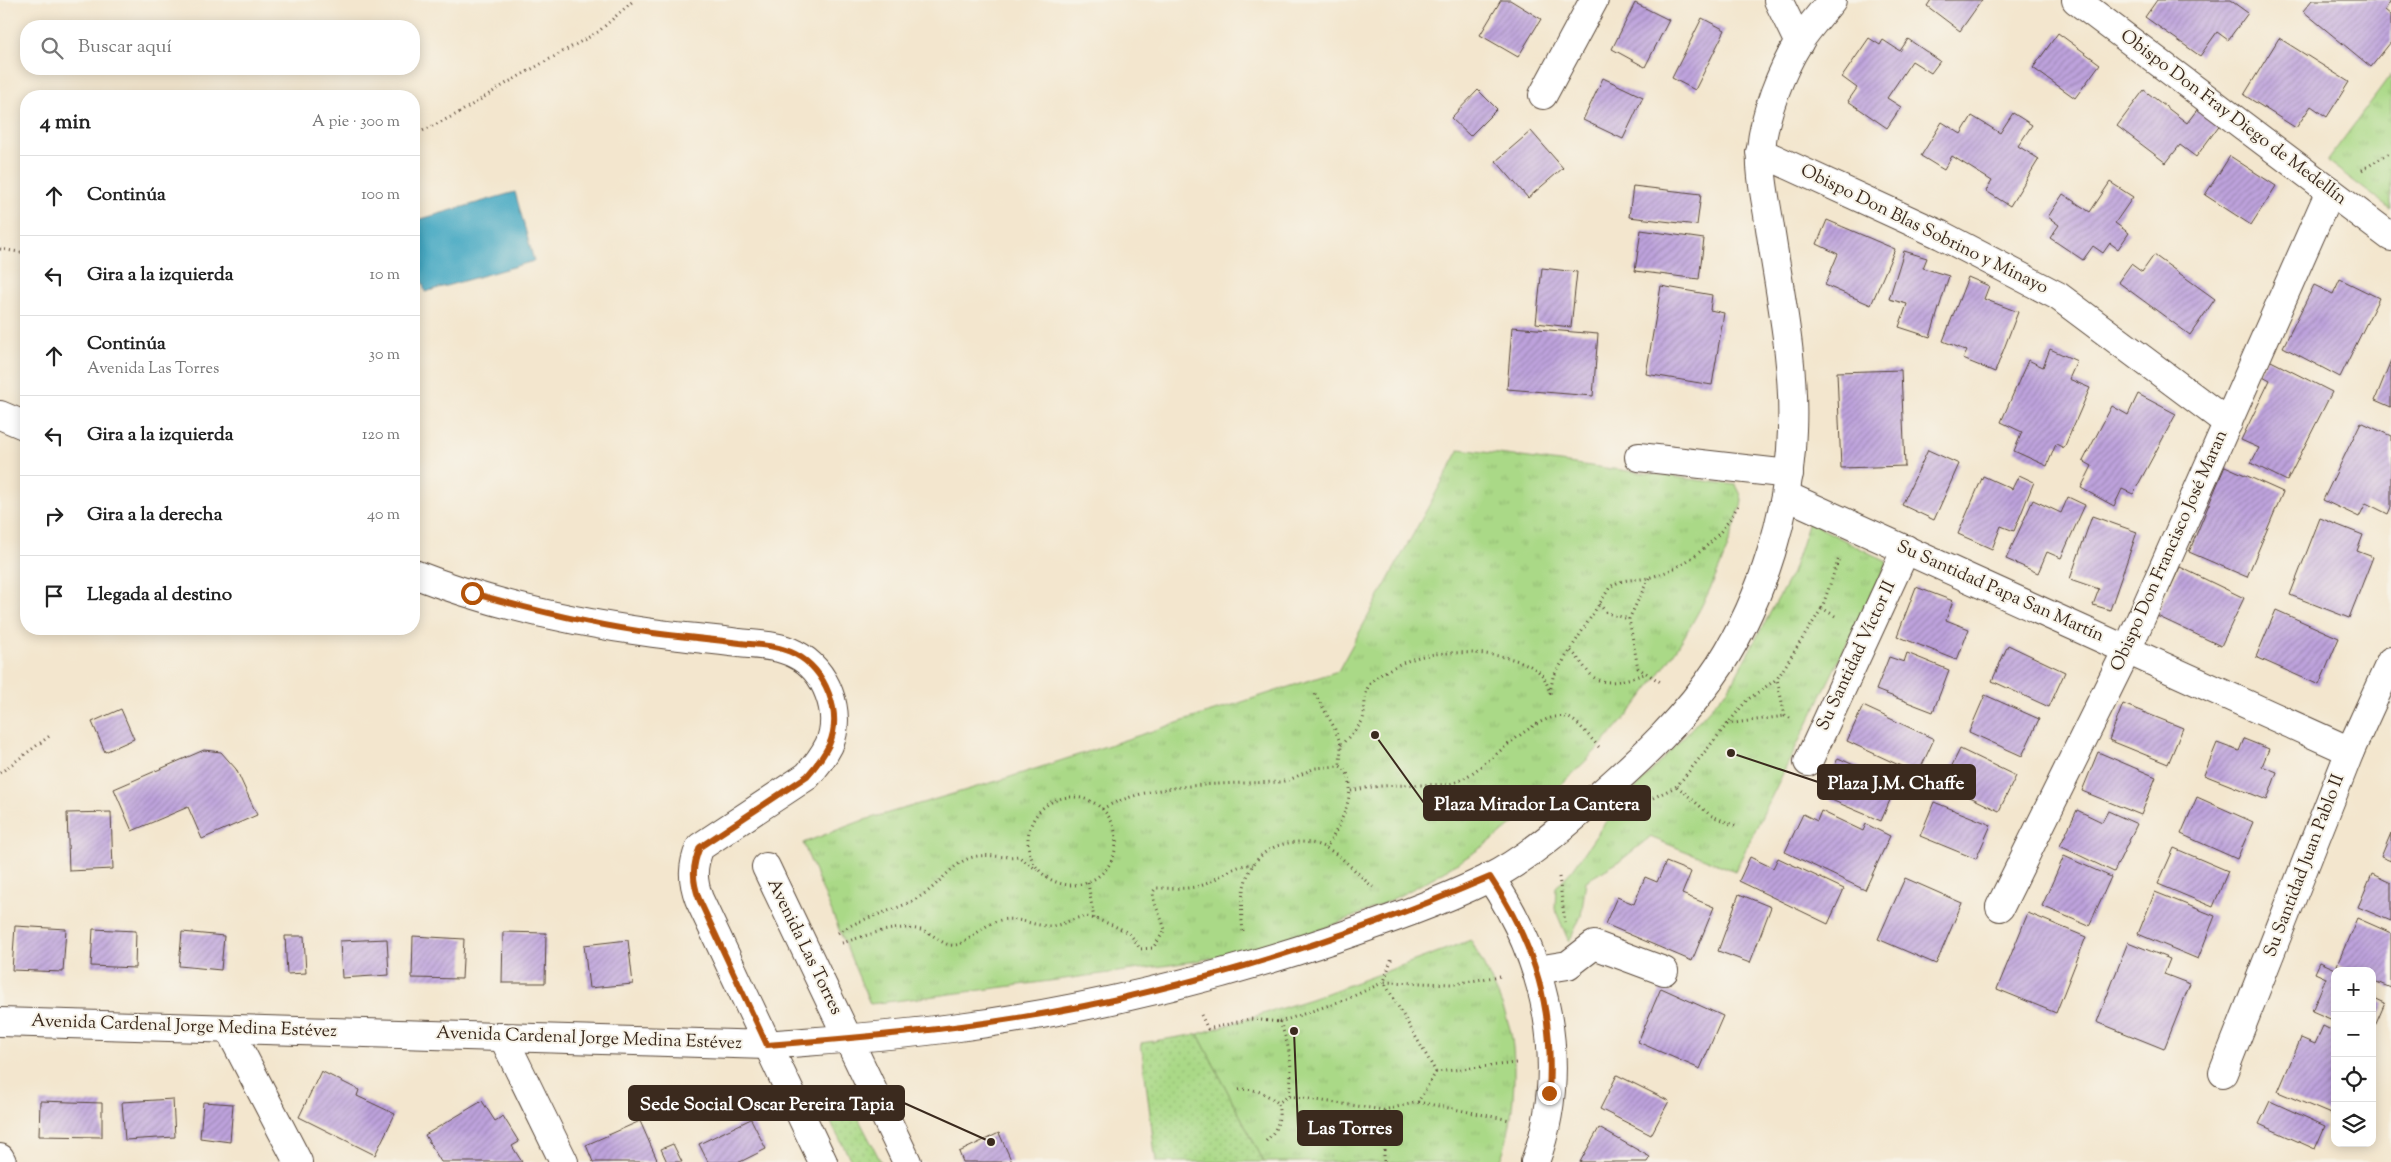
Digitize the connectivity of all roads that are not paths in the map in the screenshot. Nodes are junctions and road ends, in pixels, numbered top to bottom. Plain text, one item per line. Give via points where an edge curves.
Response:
1 (1594, 0) edge
2 (1778, 0) edge
3 (1832, 0) edge
4 (2076, 0) edge
5 (1799, 43) junction
6 (1543, 95) dead end
7 (1760, 152) junction
8 (2330, 191) junction
9 (2391, 237) edge
10 (0, 416) edge
11 (2228, 423) junction
12 (20, 424) edge
13 (1639, 457) dead end
14 (1788, 485) junction
15 (1906, 549) junction
16 (420, 576) edge
17 (2127, 650) junction
18 (2391, 661) edge
19 (2350, 751) junction
20 (1808, 762) dead end
21 (766, 867) dead end
22 (1490, 877) junction
23 (2000, 907) dead end
24 (1537, 970) junction
25 (1664, 971) dead end
26 (0, 1022) edge
27 (229, 1029) junction
28 (503, 1037) junction
29 (849, 1039) junction
30 (767, 1045) junction
31 (2223, 1073) dead end
32 (0, 1158) edge
33 (2, 1162) edge
34 (298, 1162) edge
35 (564, 1162) edge
36 (823, 1162) edge
37 (908, 1162) edge
38 (1535, 1162) edge

1 - 6 street
2 - 5 street
3 - 5 street, Avenida Cardenal Jorge Medina Estévez
4 - 8 street, Obispo Don Fray Diego de Medellín
5 - 7 street, Avenida Cardenal Jorge Medina Estévez via 1774,95
7 - 11 street, Obispo Don Blas Sobrino y Minayo via 1941,235 2058,296
7 - 14 street, Avenida Cardenal Jorge Medina Estévez via 1793,391
8 - 9 street, Obispo Don Fray Diego de Medellín
8 - 11 street, Obispo Don Francisco José Maran
10 - 12 street
11 - 17 street, Obispo Don Francisco José Maran
13 - 14 street, Su Santidad Papa San Martín via 1754,470
14 - 15 street, Su Santidad Papa San Martín via 1850,524
14 - 22 street, Avenida Cardenal Jorge Medina Estévez via 1775,537 1751,605 1718,668 1660,738 1625,773 1550,837
15 - 17 street, Su Santidad Papa San Martín
15 - 20 street, Su Santidad Víctor II
16 - 30 street via 489,598 591,623 776,646 796,654 825,684 832,703 834,724 830,743 821,761 807,776 700,847 695,859 694,885 699,899
17 - 19 street, Su Santidad Papa San Martín
17 - 23 street, Obispo Don Francisco José Maran
18 - 19 street, Su Santidad Juan Pablo II
19 - 31 street, Su Santidad Juan Pablo II
21 - 29 street, Avenida Las Torres
22 - 24 street via 1509,906
22 - 29 street, Avenida Cardenal Jorge Medina Estévez via 1356,931 1186,982 1050,1012 950,1028
24 - 25 street via 1568,965 1594,945
24 - 38 street via 1545,1000 1551,1060 1545,1126
26 - 27 street, Avenida Cardenal Jorge Medina Estévez
27 - 28 street, Avenida Cardenal Jorge Medina Estévez
27 - 34 street
28 - 30 street, Avenida Cardenal Jorge Medina Estévez
28 - 35 street
29 - 30 street, Avenida Cardenal Jorge Medina Estévez
29 - 37 street, Avenida Las Torres
30 - 36 street
32 - 33 street

